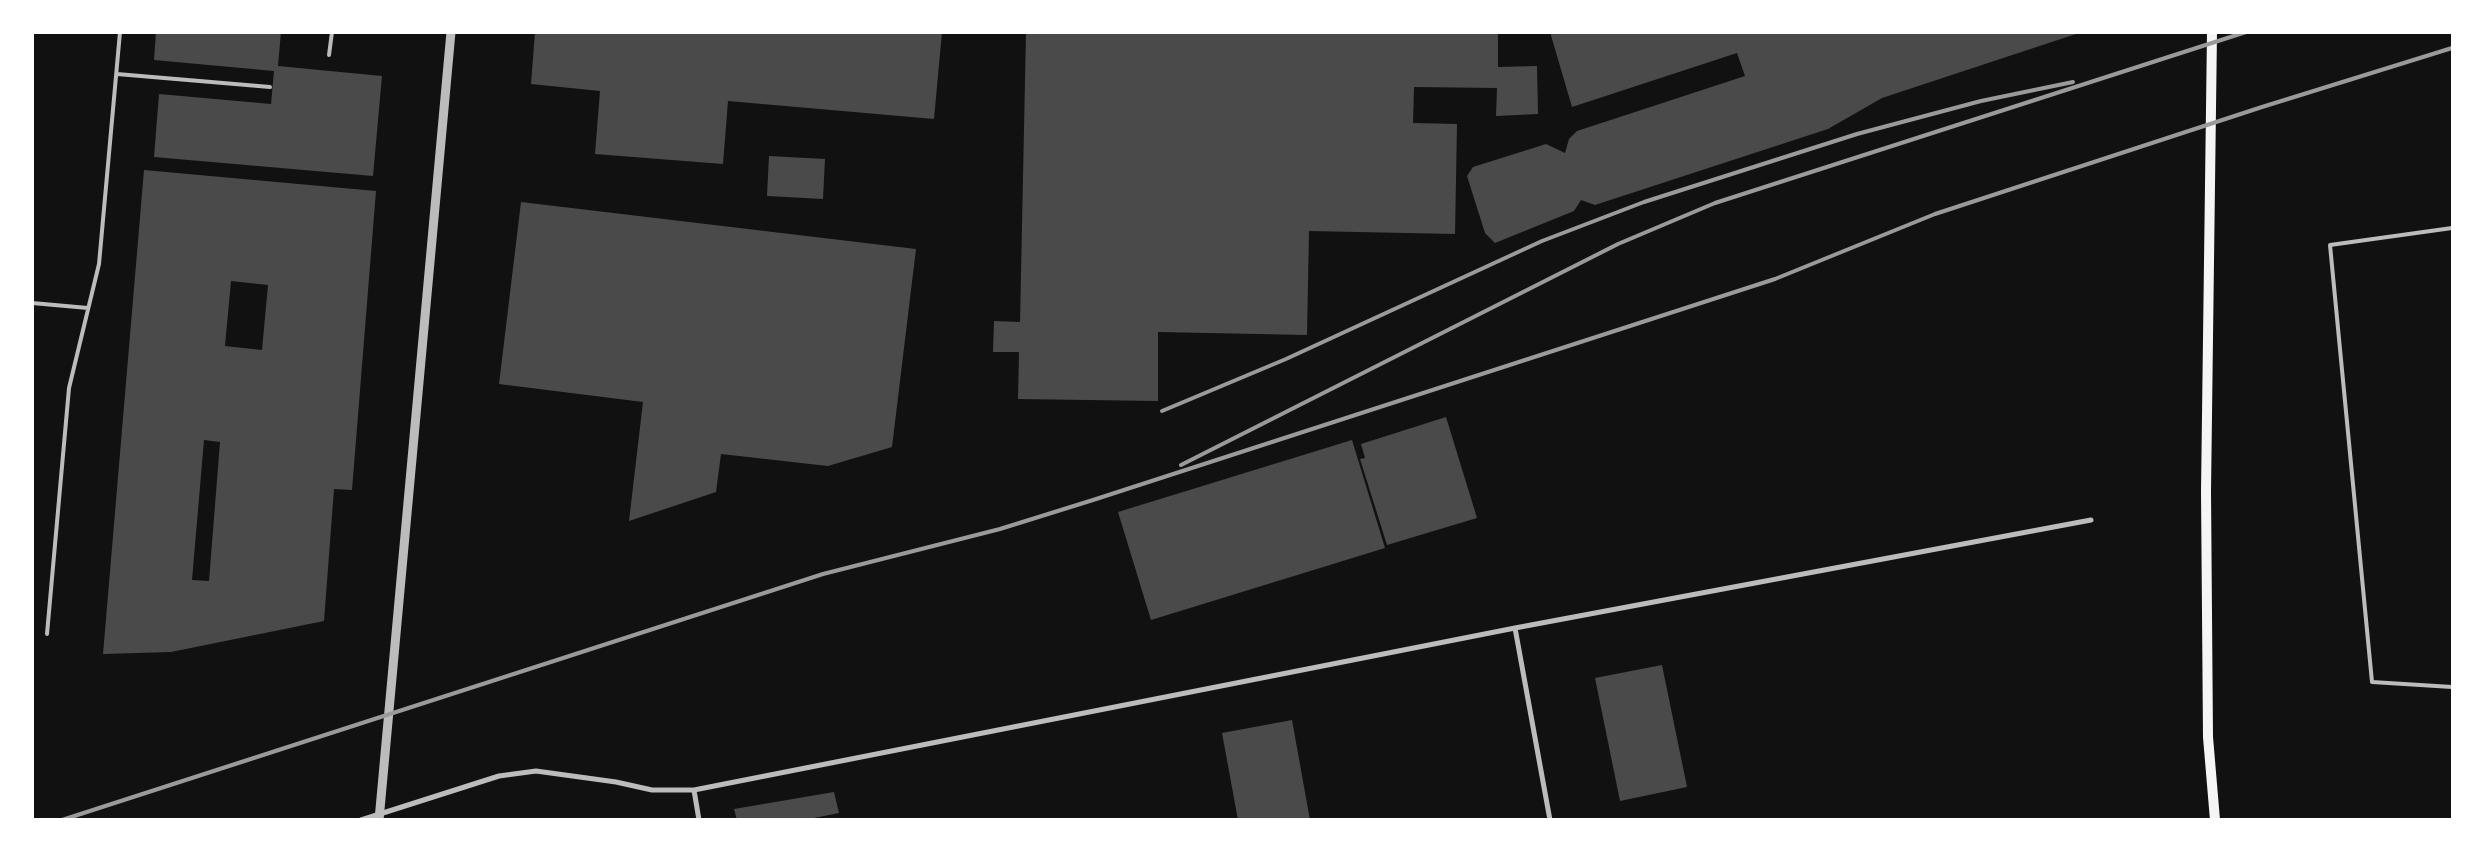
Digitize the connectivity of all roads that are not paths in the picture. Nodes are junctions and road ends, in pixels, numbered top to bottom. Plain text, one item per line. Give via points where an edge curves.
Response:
1 (120, 32) edge
2 (332, 32) edge
3 (451, 32) edge
4 (2212, 32) edge
5 (329, 55) dead end
6 (117, 74) junction
7 (270, 87) dead end
8 (2452, 228) edge
9 (32, 303) edge
10 (88, 308) junction
11 (2091, 520) dead end
12 (1515, 628) junction
13 (47, 634) dead end
14 (2452, 687) edge
15 (694, 790) junction
16 (361, 820) edge
17 (378, 820) edge
18 (699, 820) edge
19 (1550, 820) edge
20 (2215, 820) edge

1 - 6 lane
2 - 5 lane
3 - 17 street
4 - 20 main road via 2206,491 2208,737
6 - 7 lane
6 - 10 lane via 99,264
8 - 14 lane via 2330,245 2372,682
9 - 10 lane
10 - 13 lane via 69,388
11 - 12 street
12 - 15 street
12 - 19 street
15 - 16 street via 652,790 536,771 499,776
15 - 18 street

